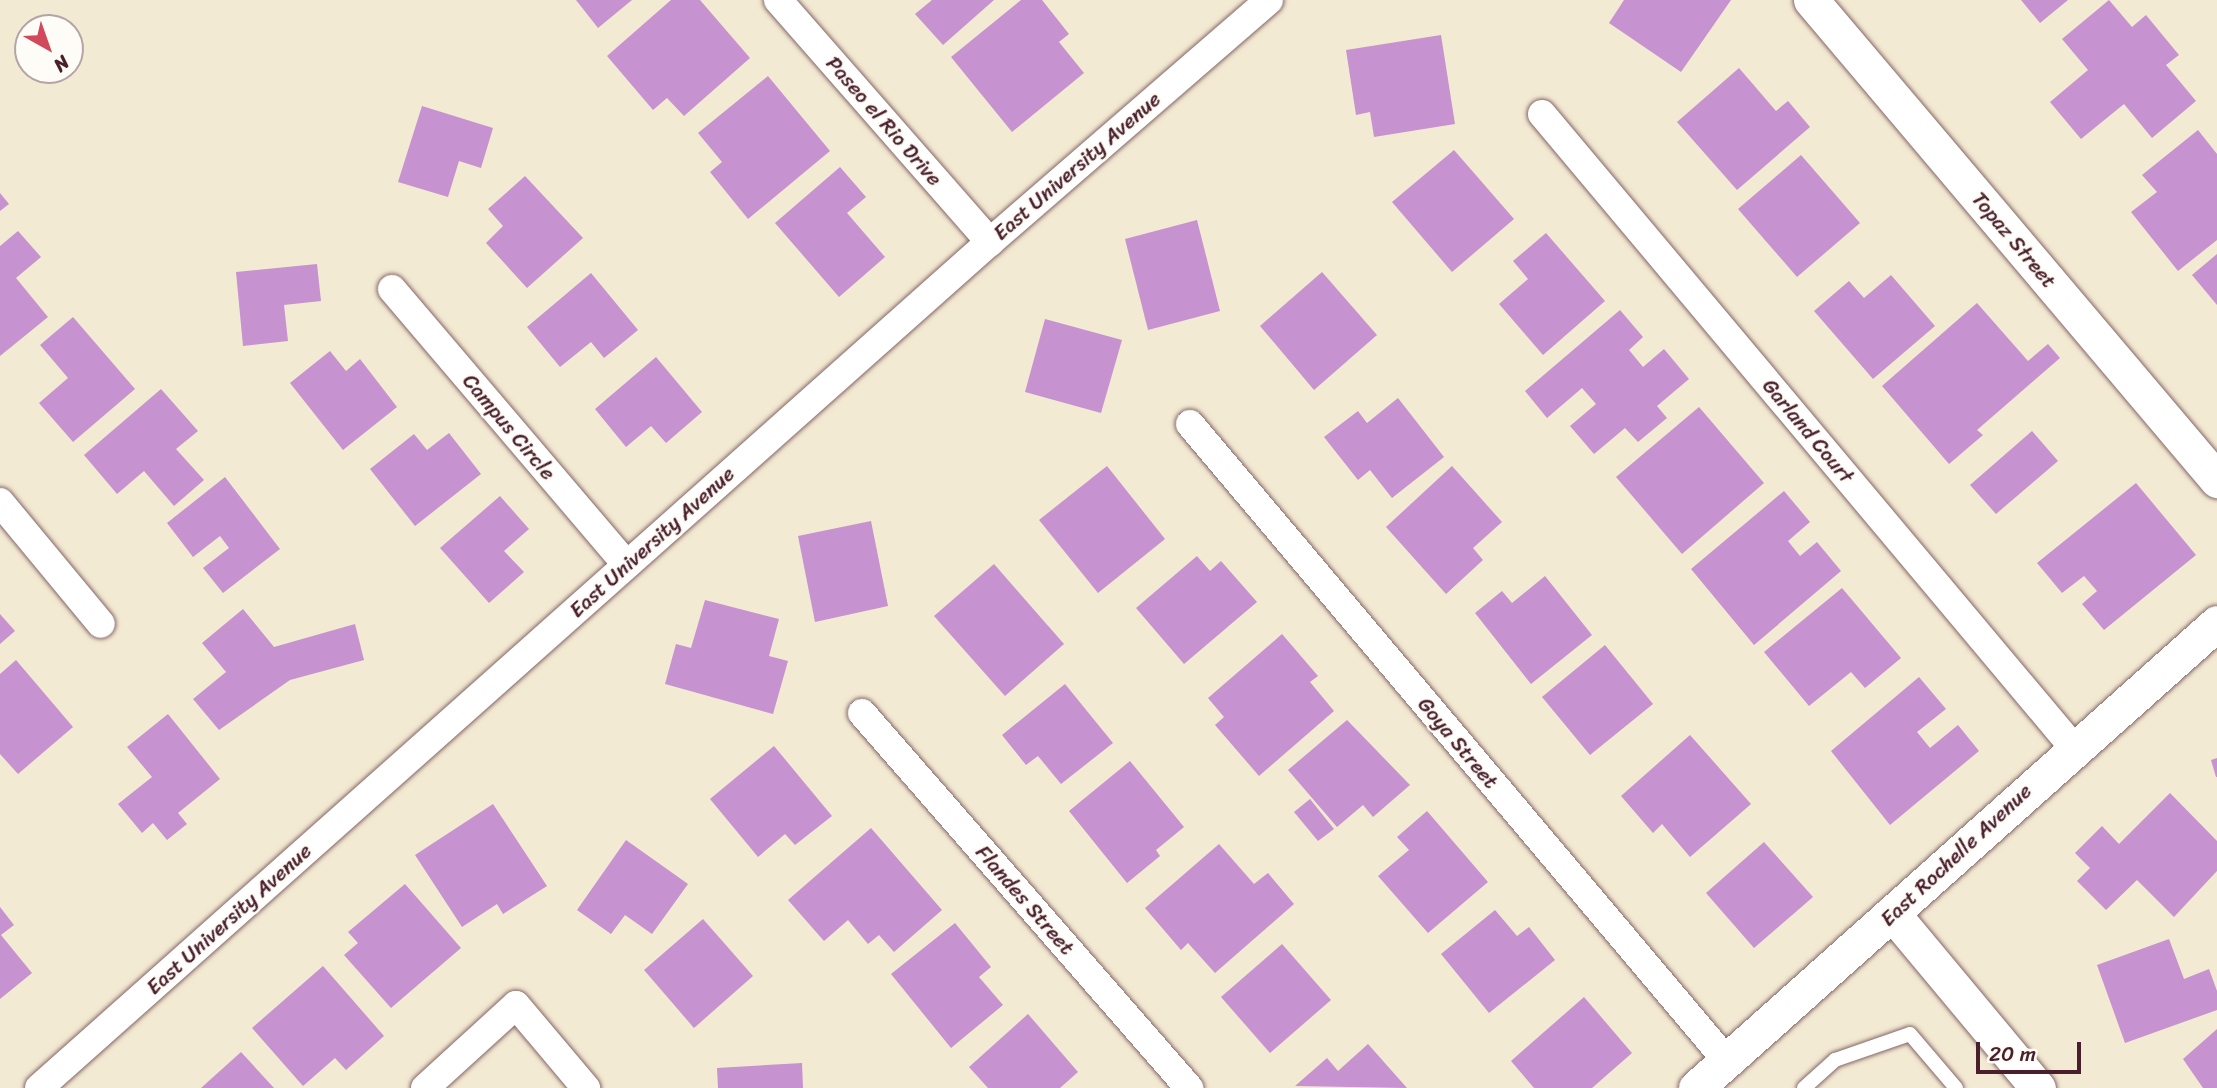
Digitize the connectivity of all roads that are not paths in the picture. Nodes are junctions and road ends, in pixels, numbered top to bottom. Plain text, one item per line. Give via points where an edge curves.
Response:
1 (778, 0) edge
2 (1269, 0) edge
3 (1811, 0) edge
4 (1542, 114) dead end
5 (990, 242) junction
6 (392, 289) dead end
7 (1190, 424) dead end
8 (2217, 480) edge
9 (0, 502) edge
10 (627, 565) junction
11 (2217, 623) edge
12 (101, 624) dead end
13 (862, 713) dead end
14 (2073, 747) junction
15 (1892, 913) junction
16 (1727, 1061) junction
17 (39, 1088) edge
18 (425, 1088) edge
19 (586, 1088) edge
20 (1189, 1088) edge
21 (1696, 1088) edge
22 (1804, 1088) edge
23 (1956, 1088) edge
24 (2038, 1088) edge

1 - 5 street, Paseo el Rio Drive
2 - 5 street, East University Avenue
3 - 8 street, Topaz Street
4 - 14 street, Garland Court
5 - 10 street, East University Avenue
6 - 10 street, Campus Circle
7 - 16 street, Goya Street
9 - 12 street
10 - 17 street, East University Avenue
11 - 14 street, East Rochelle Avenue
13 - 20 street, Flandes Street
14 - 15 street, East Rochelle Avenue
15 - 16 street, East Rochelle Avenue
15 - 24 street
16 - 21 street, East Rochelle Avenue
18 - 19 street via 516,1005
22 - 23 lane via 1835,1060 1910,1034

